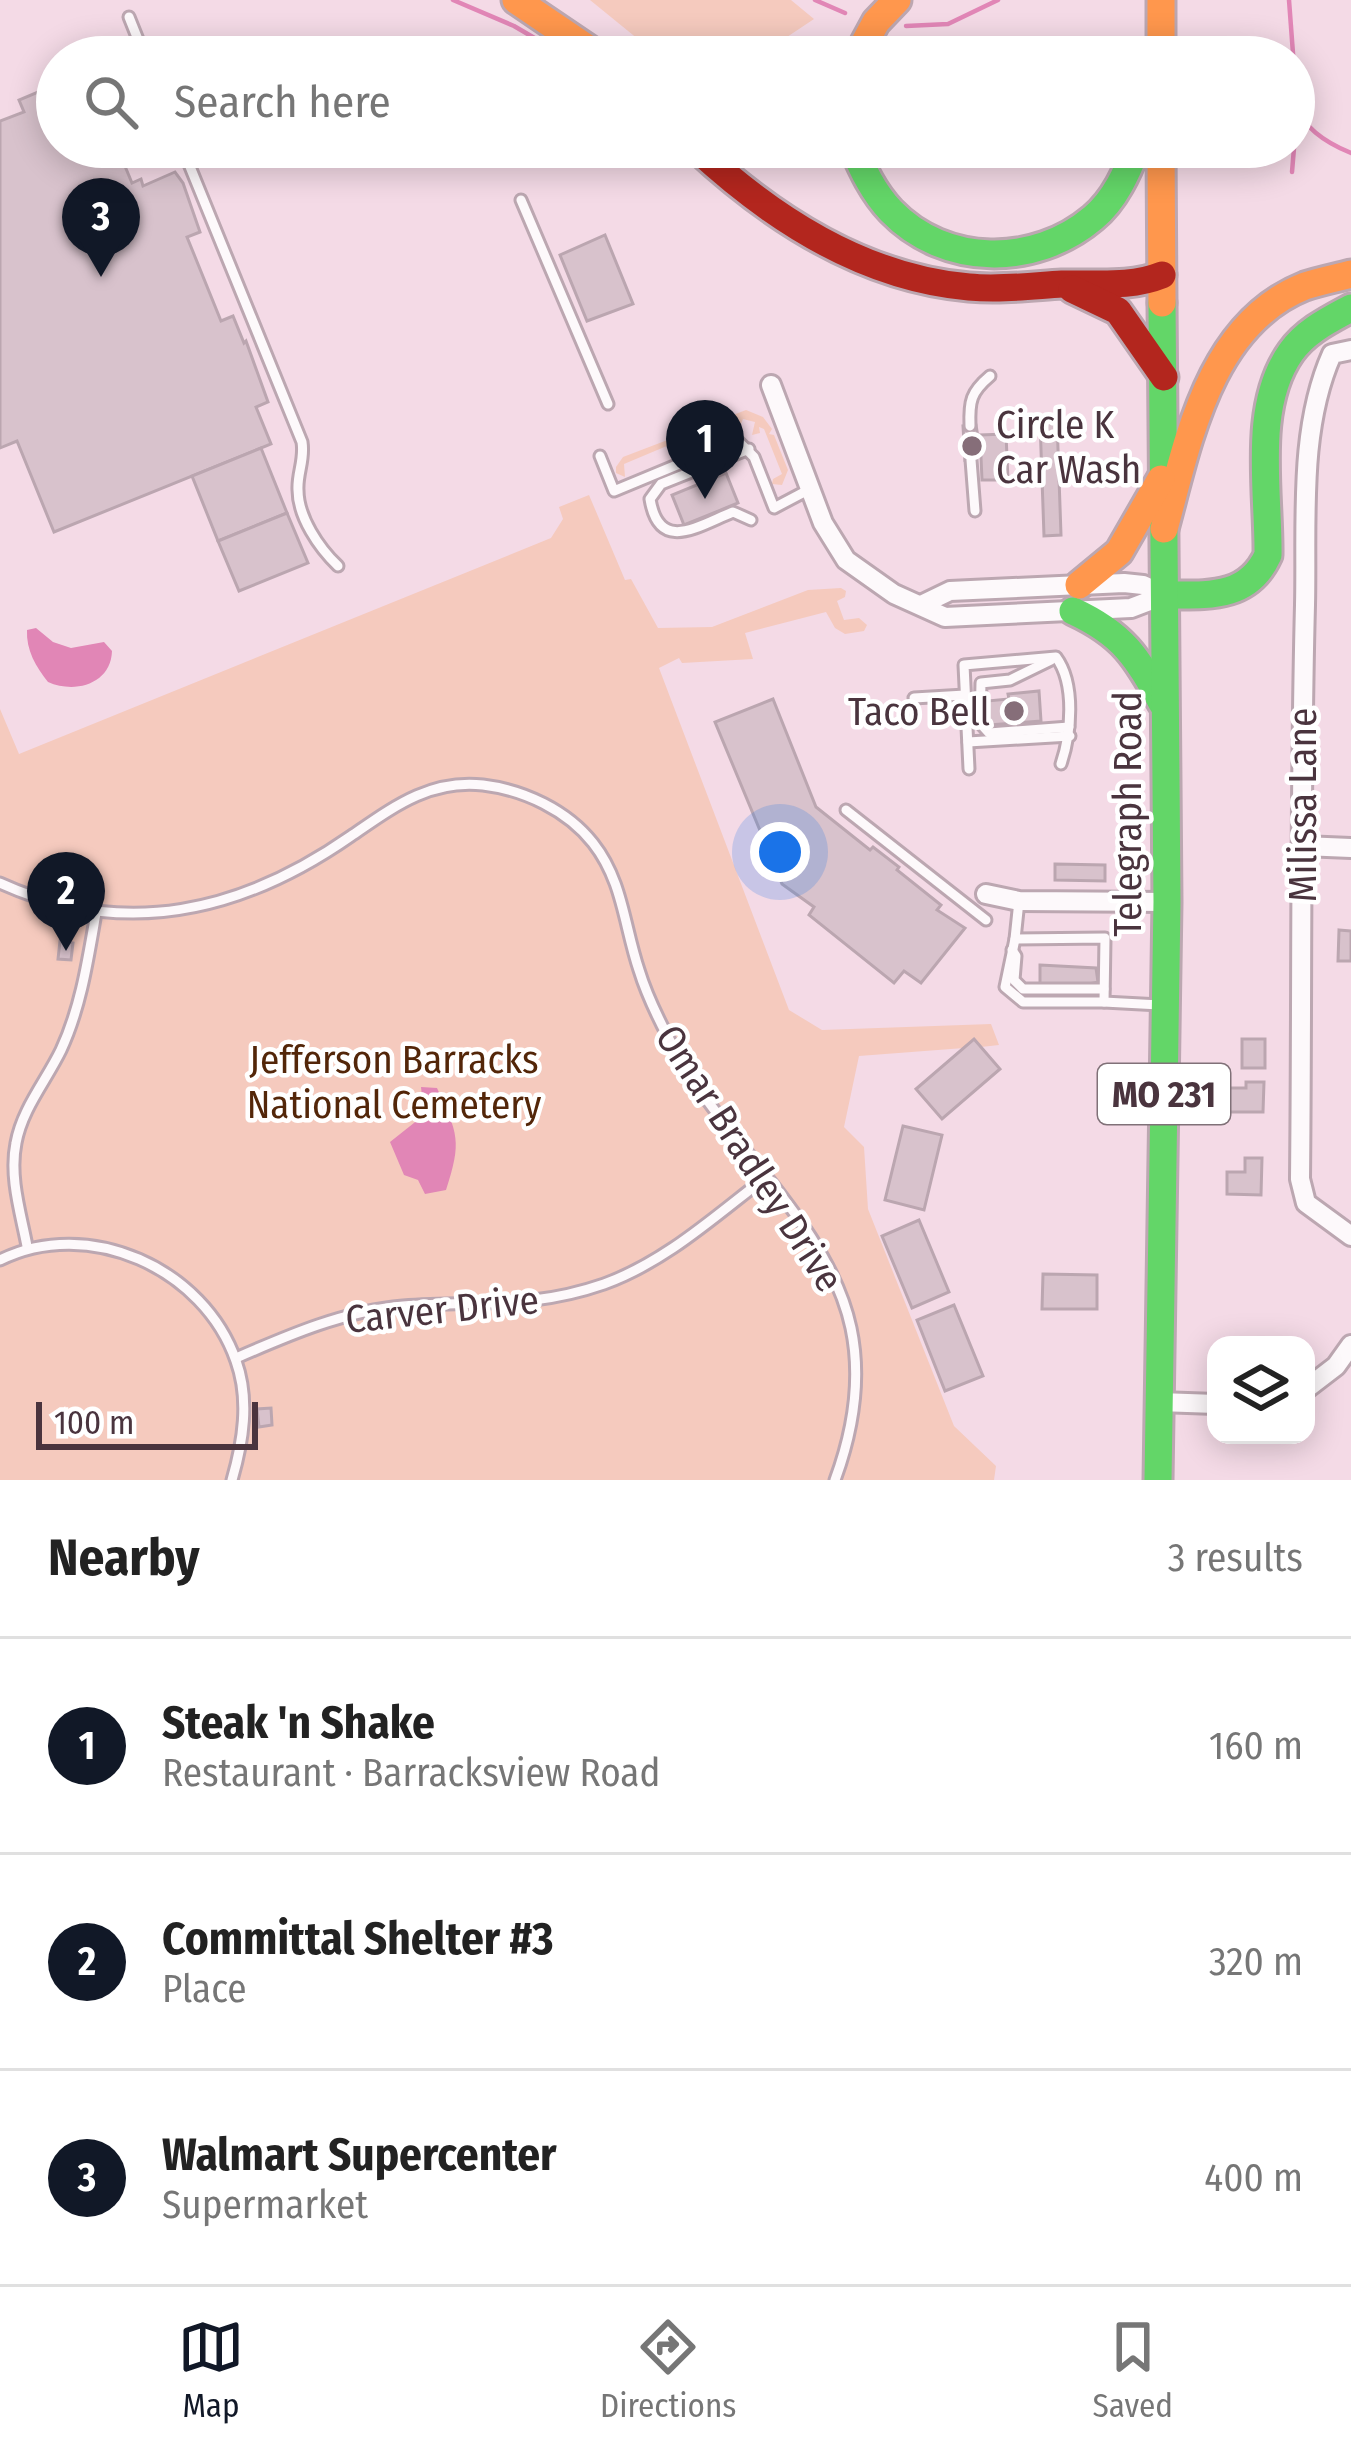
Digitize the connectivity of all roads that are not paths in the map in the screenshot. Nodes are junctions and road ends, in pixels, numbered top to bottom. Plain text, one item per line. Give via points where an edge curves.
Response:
1 (516, 0) edge
2 (897, 0) edge
3 (1161, 0) edge
4 (129, 17) dead end
5 (137, 36) edge
6 (569, 36) edge
7 (868, 36) edge
8 (1161, 36) edge
9 (191, 168) edge
10 (718, 168) edge
11 (863, 168) edge
12 (1127, 168) edge
13 (1161, 168) edge
14 (521, 200) dead end
15 (1351, 274) edge
16 (1162, 275) junction
17 (1059, 284) junction
18 (1351, 308) edge
19 (1341, 352) edge
20 (990, 376) dead end
21 (1164, 376) junction
22 (771, 385) dead end
23 (608, 404) dead end
24 (970, 425) dead end
25 (749, 449) junction
26 (601, 457) dead end
27 (971, 460) dead end
28 (1164, 474) junction
29 (810, 489) junction
30 (975, 511) dead end
31 (752, 520) dead end
32 (1164, 529) junction
33 (338, 566) dead end
34 (1165, 596) junction
35 (1076, 598) junction
36 (1055, 657) junction
37 (965, 694) junction
38 (914, 698) dead end
39 (1166, 708) junction
40 (1070, 731) junction
41 (968, 742) junction
42 (1061, 764) dead end
43 (969, 769) dead end
44 (846, 810) dead end
45 (1303, 846) junction
46 (1351, 848) edge
47 (0, 883) edge
48 (986, 894) dead end
49 (1019, 902) junction
50 (1167, 902) junction
51 (96, 913) junction
52 (986, 920) dead end
53 (1014, 944) junction
54 (1104, 989) junction
55 (1104, 1002) junction
56 (1166, 1005) junction
57 (765, 1178) junction
58 (1351, 1236) edge
59 (27, 1246) junction
60 (0, 1260) edge
61 (1351, 1345) edge
62 (236, 1358) junction
63 (1315, 1382) edge
64 (1159, 1402) junction
65 (1207, 1404) edge
66 (232, 1480) edge
67 (836, 1480) edge
68 (1158, 1480) edge

1 - 6 main road
2 - 7 main road
3 - 8 main road
4 - 5 lane
9 - 33 lane via 302,442 298,488 317,545
10 - 17 main road via 792,223 886,268 961,286
11 - 12 main road via 898,220 950,249 994,256 1039,249 1078,230
13 - 16 main road, Telegraph Road / MO 231
14 - 23 lane
15 - 32 main road via 1268,307 1226,351 1202,398
16 - 17 main road
16 - 21 main road, Telegraph Road / MO 231
17 - 21 main road via 1118,311
18 - 34 main road via 1305,337 1274,384 1261,574 1239,591
19 - 45 street, Milissa Lane via 1313,405
20 - 24 lane via 973,391
21 - 28 main road, Telegraph Road / MO 231
22 - 29 street
25 - 26 lane via 737,440 614,491
25 - 29 lane via 774,508
25 - 31 lane via 662,484 650,500 665,531 733,512
27 - 30 lane
28 - 32 main road, Telegraph Road / MO 231
28 - 35 main road via 1119,552
29 - 35 street via 846,560 945,616
32 - 34 main road, Telegraph Road / MO 231
34 - 35 street via 1131,608
34 - 39 main road, Telegraph Road / MO 231
35 - 39 main road via 1124,638
36 - 37 lane via 964,665
36 - 40 lane via 1065,669
36 - 40 lane via 1010,680 981,683 980,723 989,733
37 - 38 lane
37 - 41 lane
39 - 50 main road, Telegraph Road / MO 231
40 - 41 lane
40 - 42 lane
41 - 43 lane
44 - 52 lane
45 - 46 street
45 - 58 street, Milissa Lane via 1300,1179 1306,1203
47 - 51 lane, Omar Bradley Drive
48 - 49 street
49 - 50 street
49 - 53 lane
50 - 56 main road, Telegraph Road / MO 231
51 - 57 lane, Omar Bradley Drive via 190,910 241,897 430,790 476,784 526,795 579,827 604,857 669,1040
51 - 59 lane via 61,1049 16,1143
53 - 54 lane via 1014,980 1023,989
53 - 54 lane via 1105,938
53 - 55 lane via 1005,986 1023,1002
54 - 55 lane
55 - 56 lane
56 - 64 main road, Telegraph Road / MO 231
57 - 62 lane, Carver Drive via 659,1258 607,1283 517,1305 373,1310
57 - 67 lane, Omar Bradley Drive via 825,1265 851,1328 856,1391
59 - 60 lane
59 - 62 lane via 101,1247 156,1264 208,1313
61 - 63 street
62 - 66 lane via 244,1421
64 - 65 street
64 - 68 main road, Telegraph Road / MO 231

